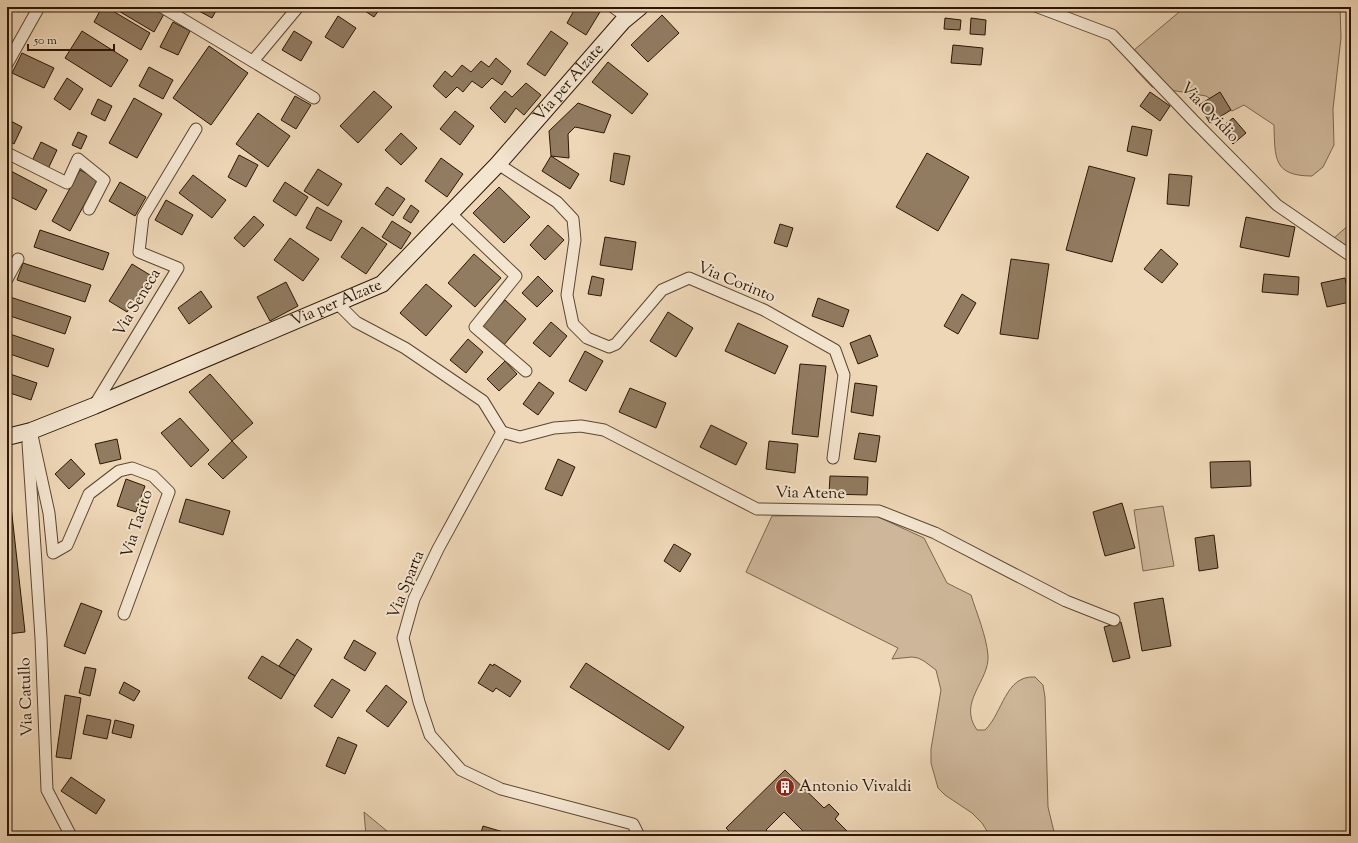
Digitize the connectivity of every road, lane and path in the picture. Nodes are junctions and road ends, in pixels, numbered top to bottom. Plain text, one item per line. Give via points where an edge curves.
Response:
1 (39, 7) edge
2 (162, 7) edge
3 (298, 7) edge
4 (613, 7) edge
5 (640, 7) edge
6 (1038, 7) edge
7 (627, 17) junction
8 (253, 61) junction
9 (7, 64) edge
10 (314, 98) dead end
11 (196, 129) dead end
12 (7, 153) edge
13 (498, 164) junction
14 (89, 209) dead end
15 (451, 214) junction
16 (1351, 256) edge
17 (18, 259) dead end
18 (7, 279) edge
19 (337, 303) junction
20 (526, 371) dead end
21 (94, 406) junction
22 (29, 432) junction
23 (502, 432) junction
24 (7, 437) edge
25 (833, 458) dead end
26 (124, 614) dead end
27 (1114, 620) dead end
28 (71, 836) edge
29 (639, 836) edge

1 - 9 street
2 - 8 street
3 - 8 street
4 - 7 street
5 - 7 street, Via per Alzate
6 - 16 street, Via Ovidio via 1112,34 1277,205
7 - 13 street, Via per Alzate
8 - 10 street
11 - 21 street, Via Seneca via 143,217 139,252 178,268
12 - 14 street via 67,183 78,159 104,180
13 - 15 street, Via per Alzate
13 - 25 street, Via Corinto via 557,202 573,219 575,240 567,295 573,324 587,338 609,347 616,344 662,290 689,278 764,310 835,350 844,375
15 - 19 street, Via per Alzate via 382,284
15 - 20 street via 516,276 475,327
17 - 18 street
19 - 21 street, Via per Alzate
19 - 23 street via 356,322 405,348 483,401
21 - 22 street, Via per Alzate
22 - 24 street, Via per Alzate
22 - 26 street, Via Tacito via 48,513 53,553 67,545 89,494 119,471 132,468 153,476 169,492
22 - 28 street, Via Catullo via 47,790
23 - 27 street, Via Atene via 520,436 554,428 581,426 604,430 757,509 880,512 935,534 1066,601
23 - 29 street, Via Sparta via 438,549 414,599 403,638 430,735 461,770 501,789 633,824

